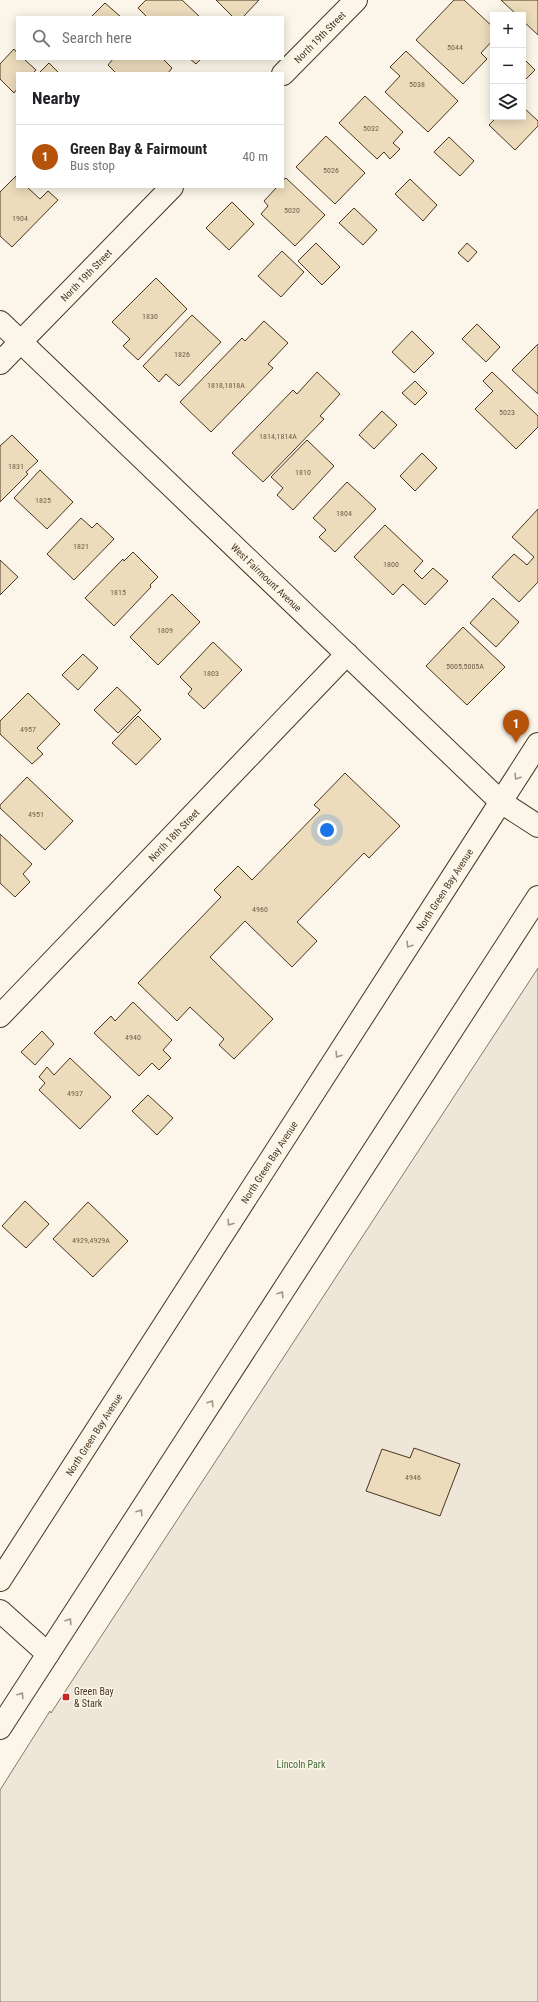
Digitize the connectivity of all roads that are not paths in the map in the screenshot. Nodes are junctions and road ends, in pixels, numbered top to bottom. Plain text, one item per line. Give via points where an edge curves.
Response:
1 (356, 0) edge
2 (284, 73) edge
3 (171, 188) edge
4 (0, 322) edge
5 (20, 342) junction
6 (0, 363) edge
7 (347, 654) junction
8 (538, 744) edge
9 (501, 802) junction
10 (538, 826) edge
11 (538, 897) edge
12 (0, 1016) edge
13 (0, 1580) edge
14 (0, 1611) edge
15 (48, 1654) junction
16 (0, 1728) edge

1 - 2 main road, North 19th Street
3 - 5 main road, North 19th Street
4 - 5 main road, West Fairmount Avenue
5 - 6 main road, North 19th Street
5 - 7 main road, West Fairmount Avenue
7 - 9 main road, West Fairmount Avenue
7 - 12 main road, North 18th Street
8 -> 9 main road, North Green Bay Avenue
9 - 10 main road, West Fairmount Avenue
9 -> 13 main road, North Green Bay Avenue
15 -> 11 main road
14 - 15 main road
16 -> 15 main road

